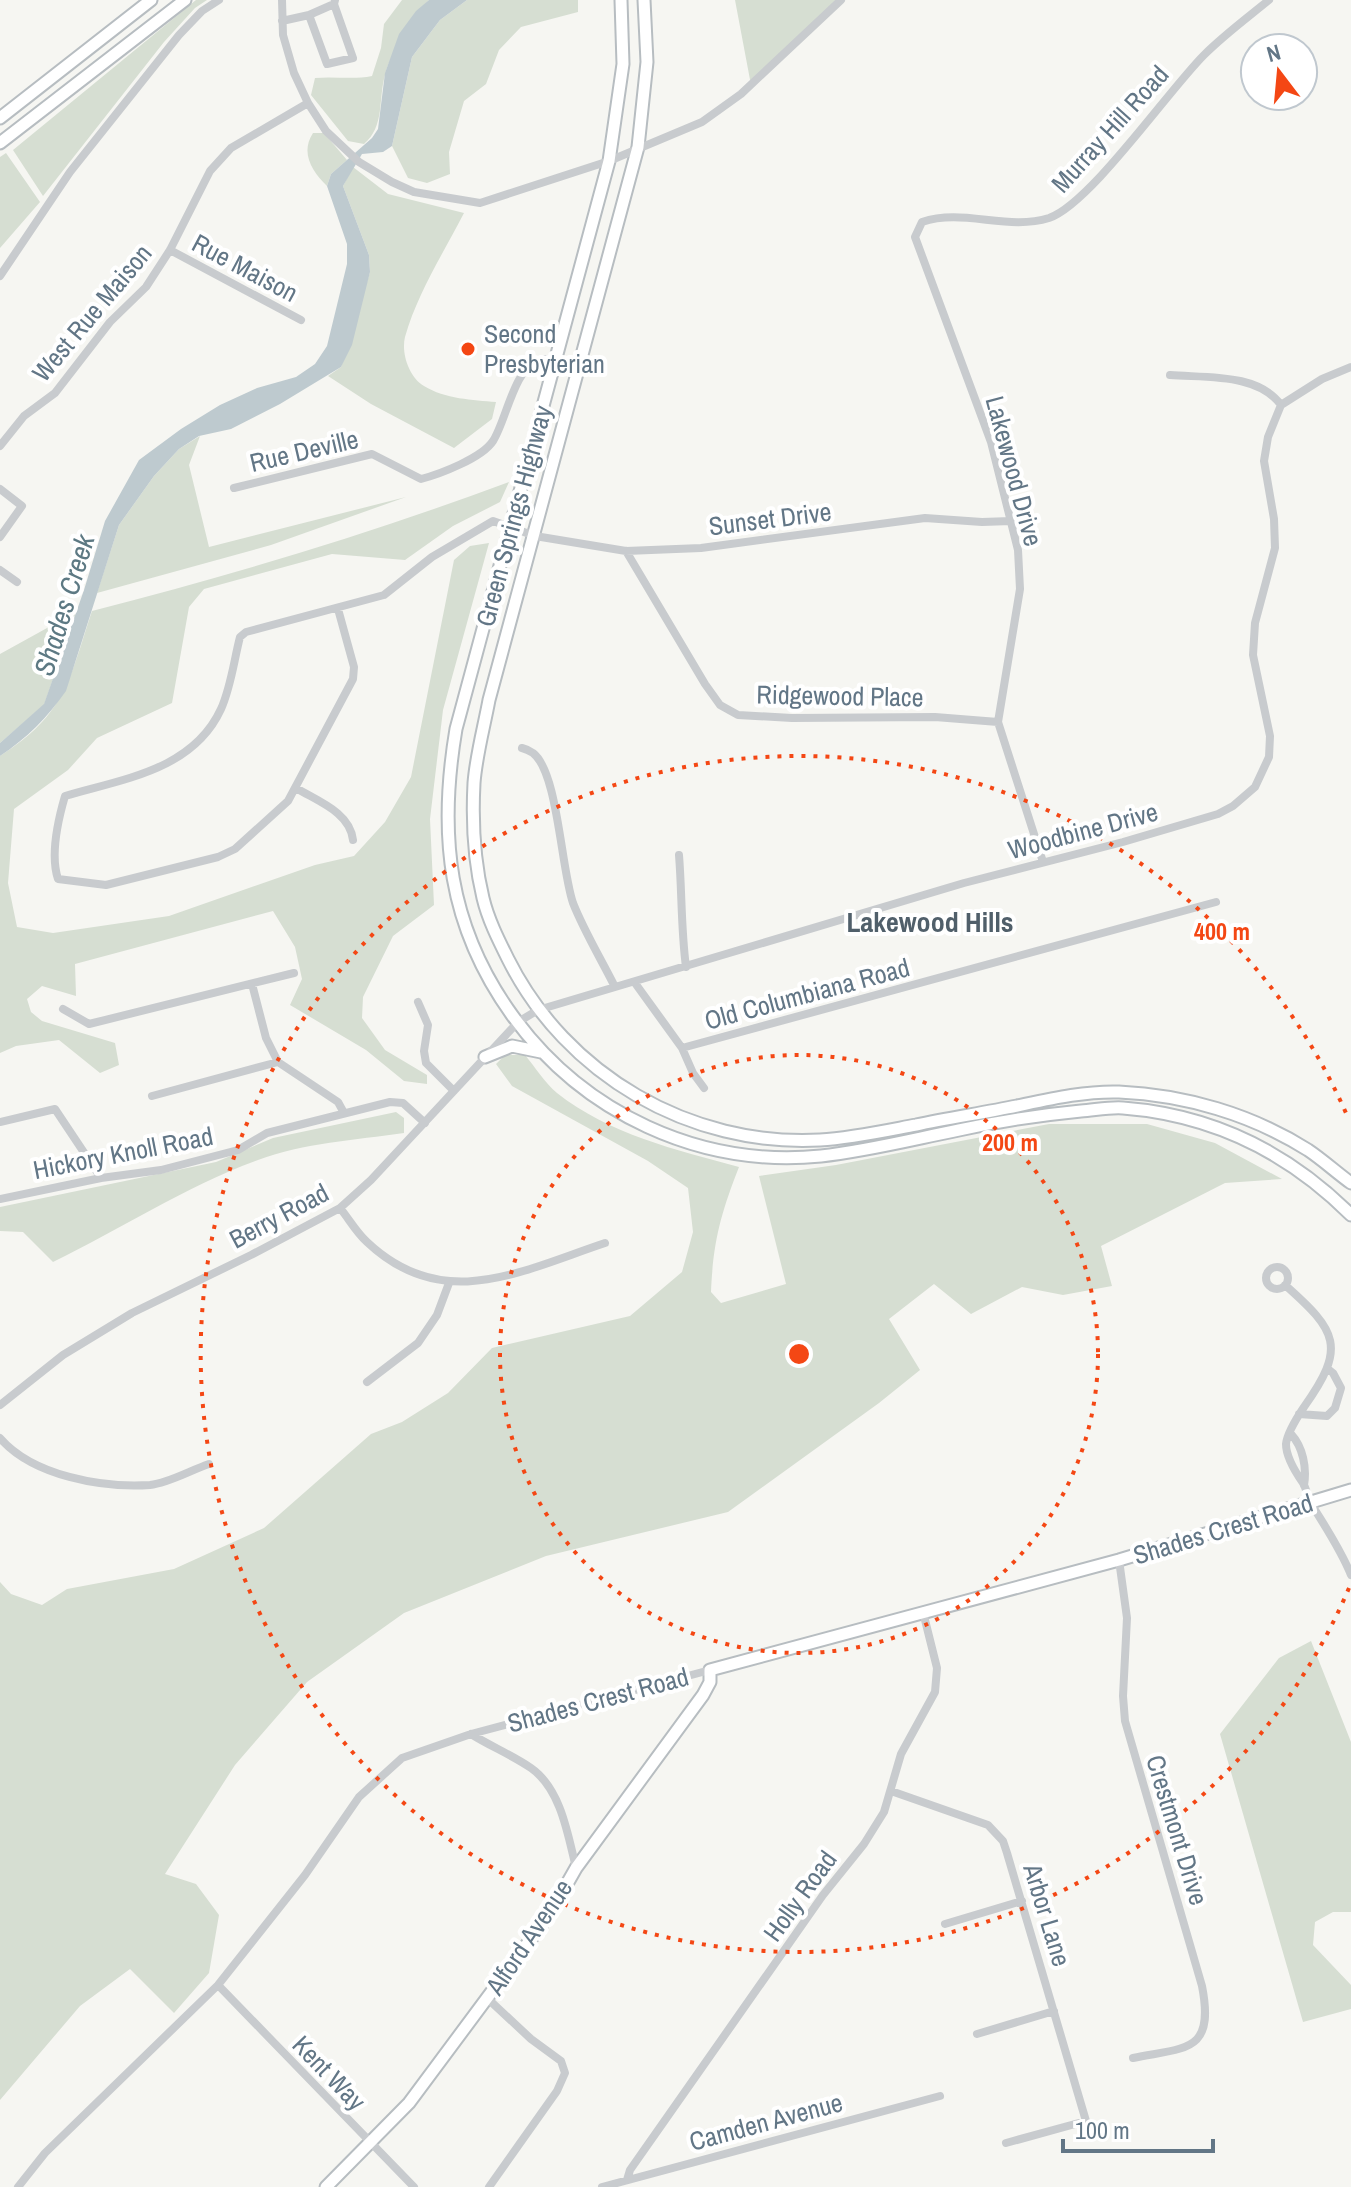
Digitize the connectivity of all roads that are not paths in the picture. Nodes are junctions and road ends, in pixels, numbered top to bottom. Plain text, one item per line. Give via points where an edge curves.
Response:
1 (151, 0) edge
2 (185, 0) edge
3 (219, 0) edge
4 (282, 0) edge
5 (621, 0) edge
6 (644, 0) edge
7 (841, 0) edge
8 (1269, 0) edge
9 (334, 2) edge
10 (309, 15) junction
11 (282, 21) junction
12 (308, 103) junction
13 (0, 118) edge
14 (0, 143) edge
15 (638, 147) junction
16 (609, 161) junction
17 (170, 250) junction
18 (0, 276) edge
19 (301, 320) dead end
20 (947, 325) joint
21 (557, 358) junction
22 (1351, 367) edge
23 (1170, 375) dead end
24 (1281, 405) junction
25 (0, 446) edge
26 (234, 488) dead end
27 (0, 489) edge
28 (1011, 521) junction
29 (510, 527) junction
30 (535, 536) junction
31 (0, 537) edge
32 (626, 551) junction
33 (0, 570) edge
34 (17, 582) dead end
35 (338, 609) junction
36 (998, 722) junction
37 (522, 748) dead end
38 (296, 788) junction
39 (353, 840) dead end
40 (679, 855) dead end
41 (1043, 862) junction
42 (1216, 902) dead end
43 (686, 967) junction
44 (294, 973) dead end
45 (635, 983) junction
46 (252, 984) junction
47 (615, 987) junction
48 (418, 1002) dead end
49 (63, 1009) dead end
50 (538, 1010) junction
51 (518, 1022) junction
52 (682, 1048) junction
53 (541, 1052) junction
54 (485, 1057) junction
55 (278, 1062) junction
56 (704, 1088) dead end
57 (454, 1091) junction
58 (152, 1096) dead end
59 (344, 1113) junction
60 (0, 1122) edge
61 (425, 1123) junction
62 (843, 1138) junction
63 (845, 1152) junction
64 (101, 1178) junction
65 (1351, 1183) edge
66 (0, 1199) edge
67 (340, 1208) junction
68 (1351, 1215) edge
69 (605, 1243) dead end
70 (449, 1283) junction
71 (1285, 1285) dead end
72 (1328, 1369) junction
73 (367, 1382) dead end
74 (0, 1405) edge
75 (1299, 1414) junction
76 (0, 1438) edge
77 (209, 1464) dead end
78 (1351, 1490) edge
79 (1310, 1502) junction
80 (1119, 1560) junction
81 (1351, 1575) edge
82 (923, 1612) junction
83 (710, 1670) junction
84 (471, 1734) junction
85 (891, 1791) junction
86 (576, 1868) junction
87 (1022, 1901) junction
88 (945, 1924) dead end
89 (218, 1985) junction
90 (487, 1998) junction
91 (1054, 2011) junction
92 (977, 2034) dead end
93 (1133, 2058) dead end
94 (940, 2096) dead end
95 (369, 2143) junction
96 (1006, 2143) dead end
97 (627, 2180) junction
98 (18, 2187) edge
99 (326, 2187) edge
100 (414, 2187) edge
101 (489, 2187) edge
102 (602, 2187) edge

1 - 13 main road
2 - 14 main road
3 - 18 street via 169,47 70,172
4 - 11 street
5 - 16 main road, Green Springs Highway via 623,64
6 - 15 main road, Green Springs Highway via 647,62
7 - 15 street via 741,94 702,122
8 - 20 street, Murray Hill Road via 1204,55 1066,209 1025,221 939,216 922,222 915,237
9 - 10 street
9 - 10 street via 353,58 327,64
10 - 11 street
11 - 12 street via 294,73
12 - 16 street via 342,147 414,192 480,203
12 - 17 street, West Rue Maison via 231,148 210,171
15 - 16 street
15 - 30 main road, Green Springs Highway
16 - 21 main road, Green Springs Highway
17 - 19 street, Rue Maison
17 - 25 street, West Rue Maison via 146,287 110,322 55,393 24,416
20 - 28 street, Lakewood Drive via 991,442
21 - 26 street, Rue Deville via 537,361 522,375 484,452 434,475 421,479 372,454
21 - 29 main road, Green Springs Highway
22 - 24 street
23 - 24 street via 1247,382 1272,393
24 - 41 street, Woodbine Drive via 1264,461 1275,548 1255,623 1253,655 1270,736 1269,757 1255,787 1218,814
27 - 31 street via 22,506
28 - 32 street, Sunset Drive via 925,518 714,547
28 - 36 street, Lakewood Drive via 1020,589
29 - 30 street, Sunset Drive
29 - 35 street via 493,521 432,557 384,595
29 - 51 main road, Green Springs Highway via 456,729 446,822 452,880 471,942
30 - 32 street, Sunset Drive
30 - 50 main road, Green Springs Highway via 489,700 474,782 475,854 483,899
32 - 36 street, Ridgewood Place via 705,684 720,705 738,715
33 - 34 street
35 - 38 street via 353,679
35 - 38 street via 240,637 221,709 175,761 65,796 54,867 58,879 106,885 218,857 235,849
36 - 41 street, Lakewood Drive
37 - 47 street via 543,767 574,905
38 - 39 street via 344,818
40 - 43 street
41 - 43 street, Woodbine Drive
42 - 52 street, Old Columbiana Road
43 - 45 street, Woodbine Drive
44 - 46 street
45 - 47 street, Woodbine Drive
45 - 52 street, Old Columbiana Road
46 - 49 street via 89,1024
46 - 55 street
47 - 50 street, Woodbine Drive
48 - 57 street via 428,1025 426,1063
50 - 51 street, Berry Road
50 - 62 main road, Green Springs Highway via 596,1069 671,1113 755,1137
51 - 53 main road, Green Springs Highway
51 - 54 street, Berry Road
52 - 56 street
53 - 54 main road via 512,1046
53 - 63 main road, Green Springs Highway via 611,1109 678,1140 761,1156
54 - 57 street, Berry Road
55 - 58 street
55 - 59 street via 338,1102
57 - 61 street, Berry Road
59 - 61 street, Hickory Knoll Road via 397,1101
59 - 64 street, Hickory Knoll Road via 267,1133 238,1150 161,1170
60 - 64 street via 55,1109
61 - 67 street, Berry Road
62 - 63 main road
62 - 65 main road, Green Springs Highway via 1070,1095 1164,1096 1253,1121 1308,1150
63 - 68 main road, Green Springs Highway via 1002,1121 1120,1108 1166,1113 1237,1134 1301,1171
64 - 66 street, Hickory Knoll Road
67 - 70 street via 384,1257
67 - 74 street, Berry Road via 120,1319
69 - 70 street via 499,1278
70 - 73 street via 437,1315 418,1343
71 - 72 street via 1323,1321 1330,1348
72 - 75 street
72 - 75 street via 1341,1388 1335,1408 1327,1416
75 - 79 street via 1286,1444
76 - 77 street via 42,1469 96,1482 153,1485
78 - 79 main road, Shades Crest Road
79 - 80 main road, Shades Crest Road
79 - 81 street
80 - 82 main road, Shades Crest Road
80 - 93 street, Crestmont Drive via 1127,1618 1125,1721 1202,1986 1206,2016 1203,2033 1191,2044
82 - 83 main road, Shades Crest Road
82 - 85 street, Holly Road via 937,1668 935,1692 901,1754
83 - 84 street, Shades Crest Road
83 - 86 main road, Alford Avenue via 703,1695
84 - 86 street via 533,1769 548,1786
84 - 89 street, Shades Crest Road via 402,1758 378,1778
85 - 87 street, Arbor Lane via 988,1825 1003,1841
85 - 97 street, Holly Road via 875,1829 673,2106
86 - 90 main road, Alford Avenue via 551,1912
87 - 88 street
87 - 91 street, Arbor Lane
89 - 95 street, Kent Way
89 - 98 street, Shades Crest Road via 45,2153
90 - 95 main road, Alford Avenue via 409,2103
90 - 101 street via 561,2061 565,2073
91 - 92 street
91 - 96 street, Arbor Lane via 1086,2121
94 - 97 street, Camden Avenue
95 - 99 main road, Alford Avenue
95 - 100 street, Kent Way
97 - 102 street, Camden Avenue

